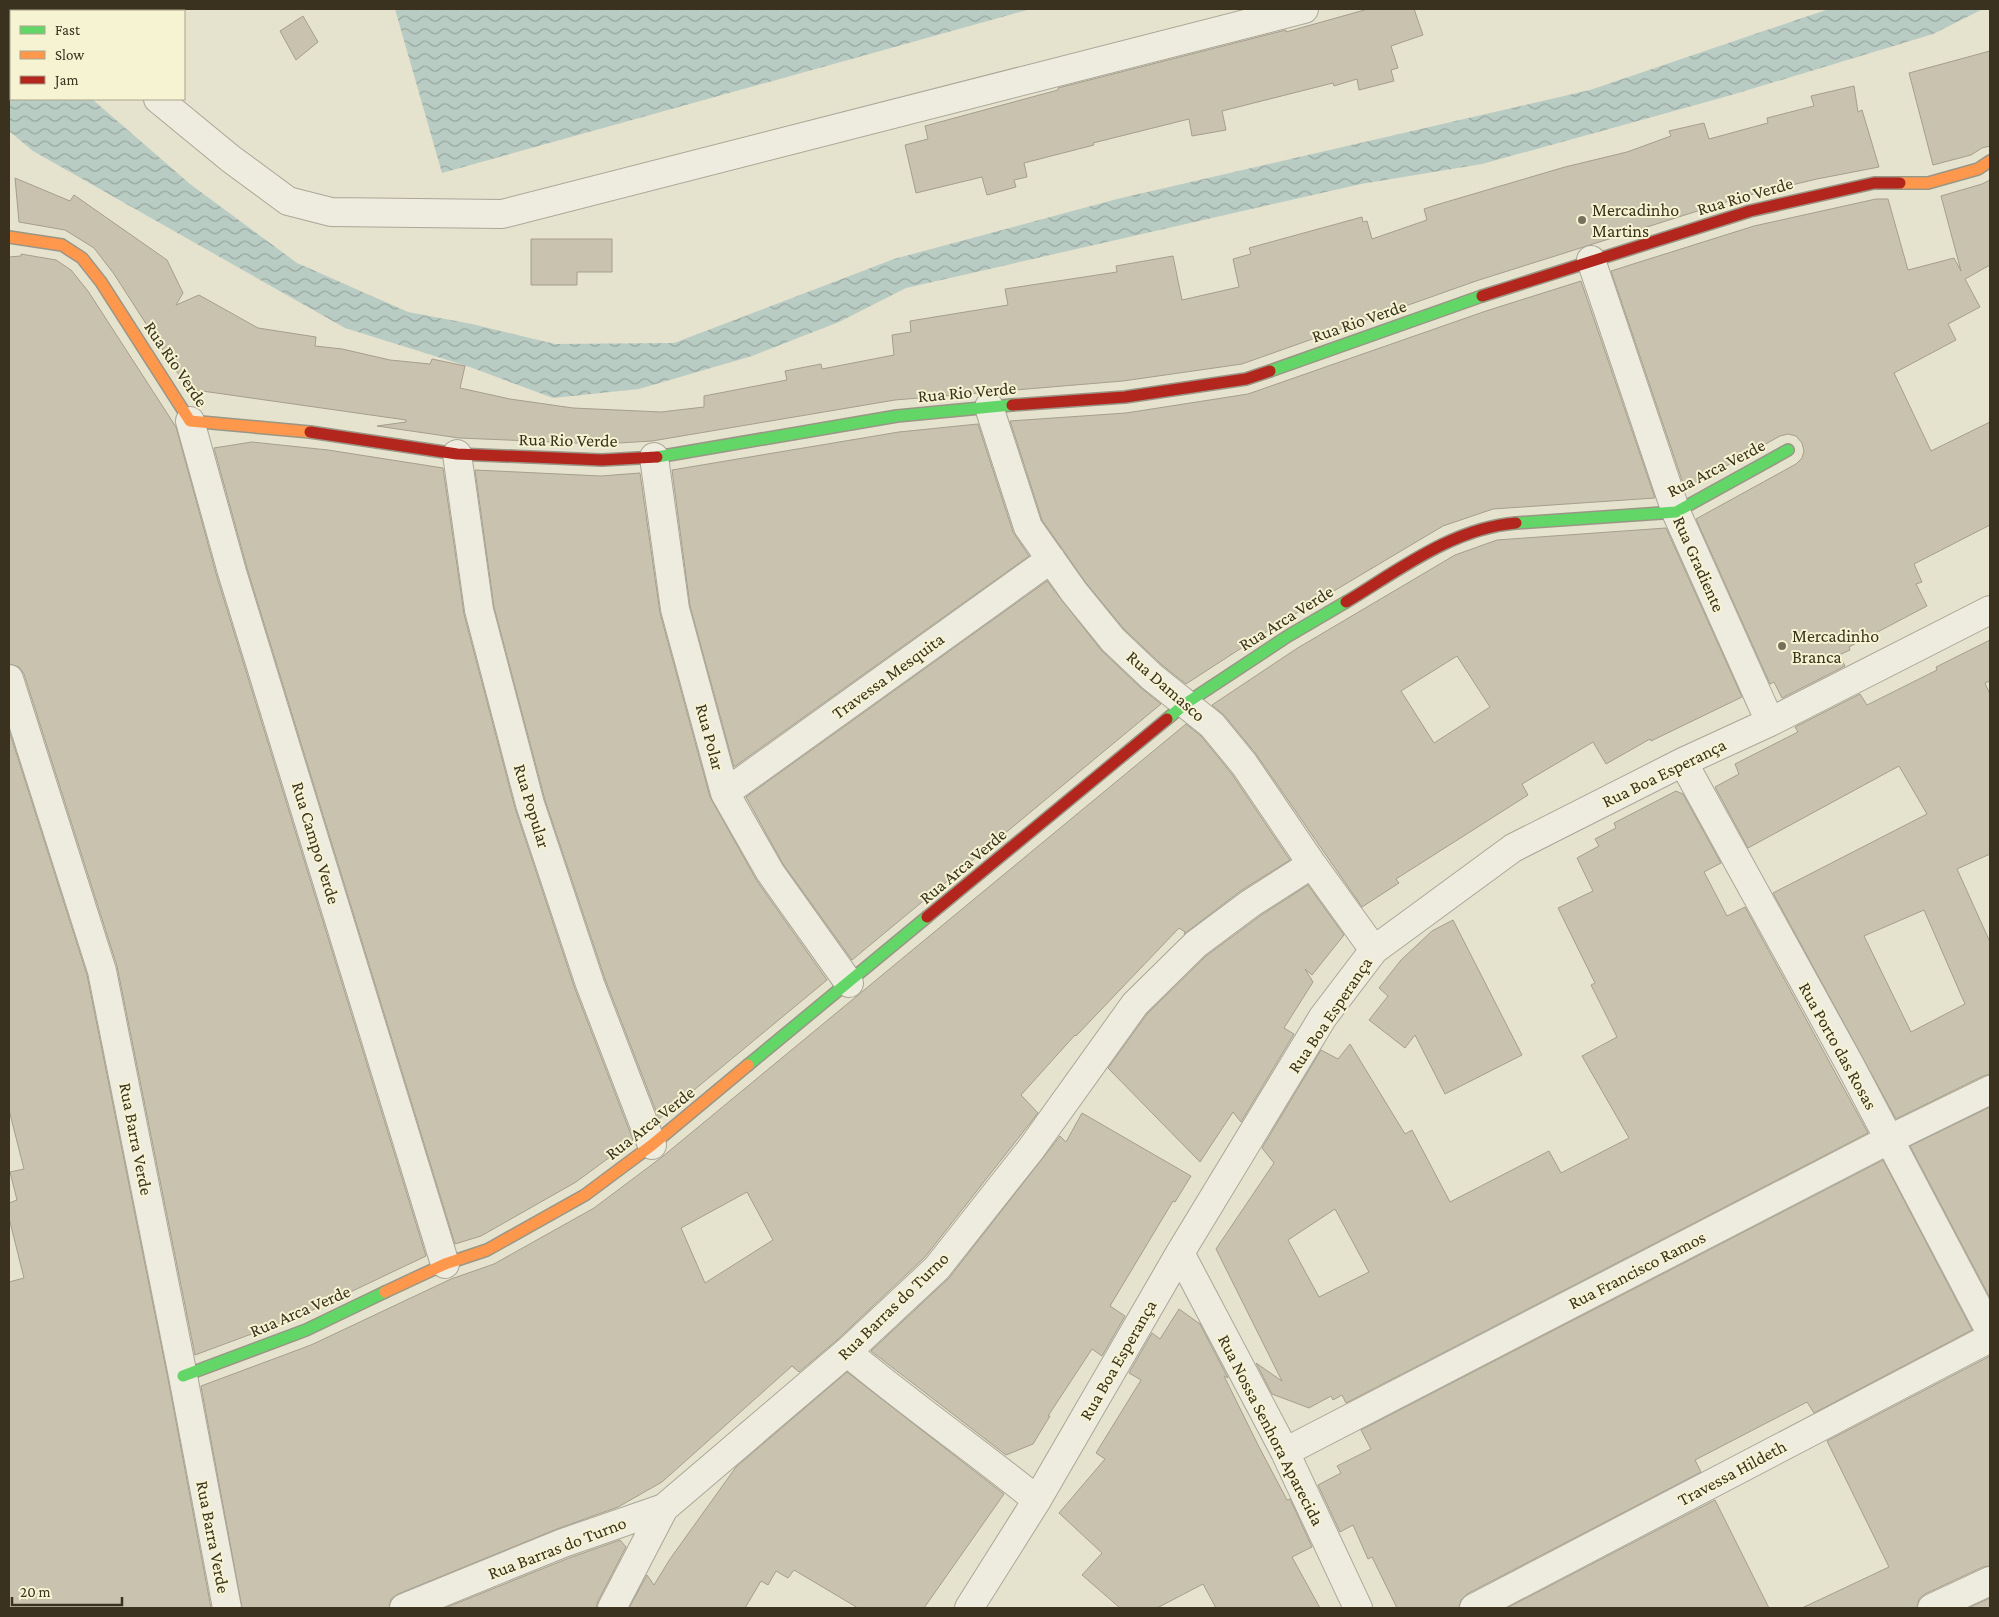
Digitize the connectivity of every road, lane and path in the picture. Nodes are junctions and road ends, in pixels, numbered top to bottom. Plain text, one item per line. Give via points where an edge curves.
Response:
1 (1304, 9) edge
2 (159, 100) edge
3 (1990, 161) edge
4 (9, 237) edge
5 (1591, 260) junction
6 (989, 406) junction
7 (190, 421) junction
8 (1788, 450) dead end
9 (457, 454) junction
10 (654, 458) junction
11 (1676, 512) junction
12 (1051, 559) junction
13 (1990, 610) edge
14 (9, 679) edge
15 (1185, 704) junction
16 (1770, 722) junction
17 (1683, 762) junction
18 (724, 793) junction
19 (1312, 864) junction
20 (1374, 950) junction
21 (850, 983) junction
22 (1990, 1090) edge
23 (1888, 1140) junction
24 (652, 1145) junction
25 (1180, 1253) junction
26 (445, 1264) junction
27 (1990, 1331) edge
28 (1990, 1338) edge
29 (847, 1352) junction
30 (183, 1376) junction
31 (1285, 1452) junction
32 (1037, 1500) junction
33 (664, 1508) junction
34 (1990, 1581) edge
35 (226, 1608) edge
36 (404, 1608) edge
37 (612, 1608) edge
38 (969, 1608) edge
39 (1358, 1608) edge
40 (1474, 1608) edge
41 (1932, 1608) edge

1 - 2 street via 502,214 330,212 288,201
3 - 5 street, Rua Rio Verde via 1978,169 1928,183 1874,183 1750,211
4 - 7 street, Rua Rio Verde via 62,245 82,258 101,282
5 - 6 street, Rua Rio Verde via 1246,379 1125,397
5 - 11 street, Rua Gradiente
6 - 10 street, Rua Rio Verde via 897,416
6 - 12 street, Rua Damasco via 1028,527
7 - 9 street, Rua Rio Verde via 330,434
7 - 26 street, Rua Campo Verde via 235,581
8 - 11 street, Rua Arca Verde
9 - 10 street, Rua Rio Verde via 602,460
9 - 24 street, Rua Popular via 479,610 530,804 590,984
10 - 18 street, Rua Polar via 675,609
11 - 15 street, Rua Arca Verde via 1494,525 1448,541 1288,636
11 - 16 street, Rua Gradiente
12 - 15 street, Rua Damasco via 1113,640
12 - 18 street, Travessa Mesquita
13 - 16 street, Rua Boa Esperança
14 - 30 street, Rua Barra Verde via 102,971
15 - 19 street, Rua Damasco via 1212,724 1244,764
15 - 21 street, Rua Arca Verde
16 - 17 street, Rua Boa Esperança
17 - 20 street, Rua Boa Esperança via 1513,848
17 - 23 street, Rua Porto das Rosas
18 - 21 street, Rua Polar via 770,872
19 - 20 street, Rua Damasco
19 - 29 street, Rua Barras do Turno via 1251,903 1196,944 1135,1004 1031,1149 937,1268
20 - 25 street, Rua Boa Esperança via 1323,1017
21 - 24 street, Rua Arca Verde
22 - 23 street, Rua Francisco Ramos
23 - 27 street, Rua Porto das Rosas
23 - 31 street, Rua Francisco Ramos
24 - 26 street, Rua Arca Verde via 585,1195 487,1250
25 - 31 street, Rua Nossa Senhora Aparecida
25 - 32 street, Rua Boa Esperança
26 - 30 street, Rua Arca Verde via 306,1330
28 - 40 street, Travessa Hildeth
29 - 32 street
29 - 33 street, Rua Barras do Turno
30 - 35 street, Rua Barra Verde
31 - 39 street, Rua Nossa Senhora Aparecida
32 - 38 street, Rua Boa Esperança
33 - 36 street, Rua Barras do Turno via 563,1543
33 - 37 street
34 - 41 street

